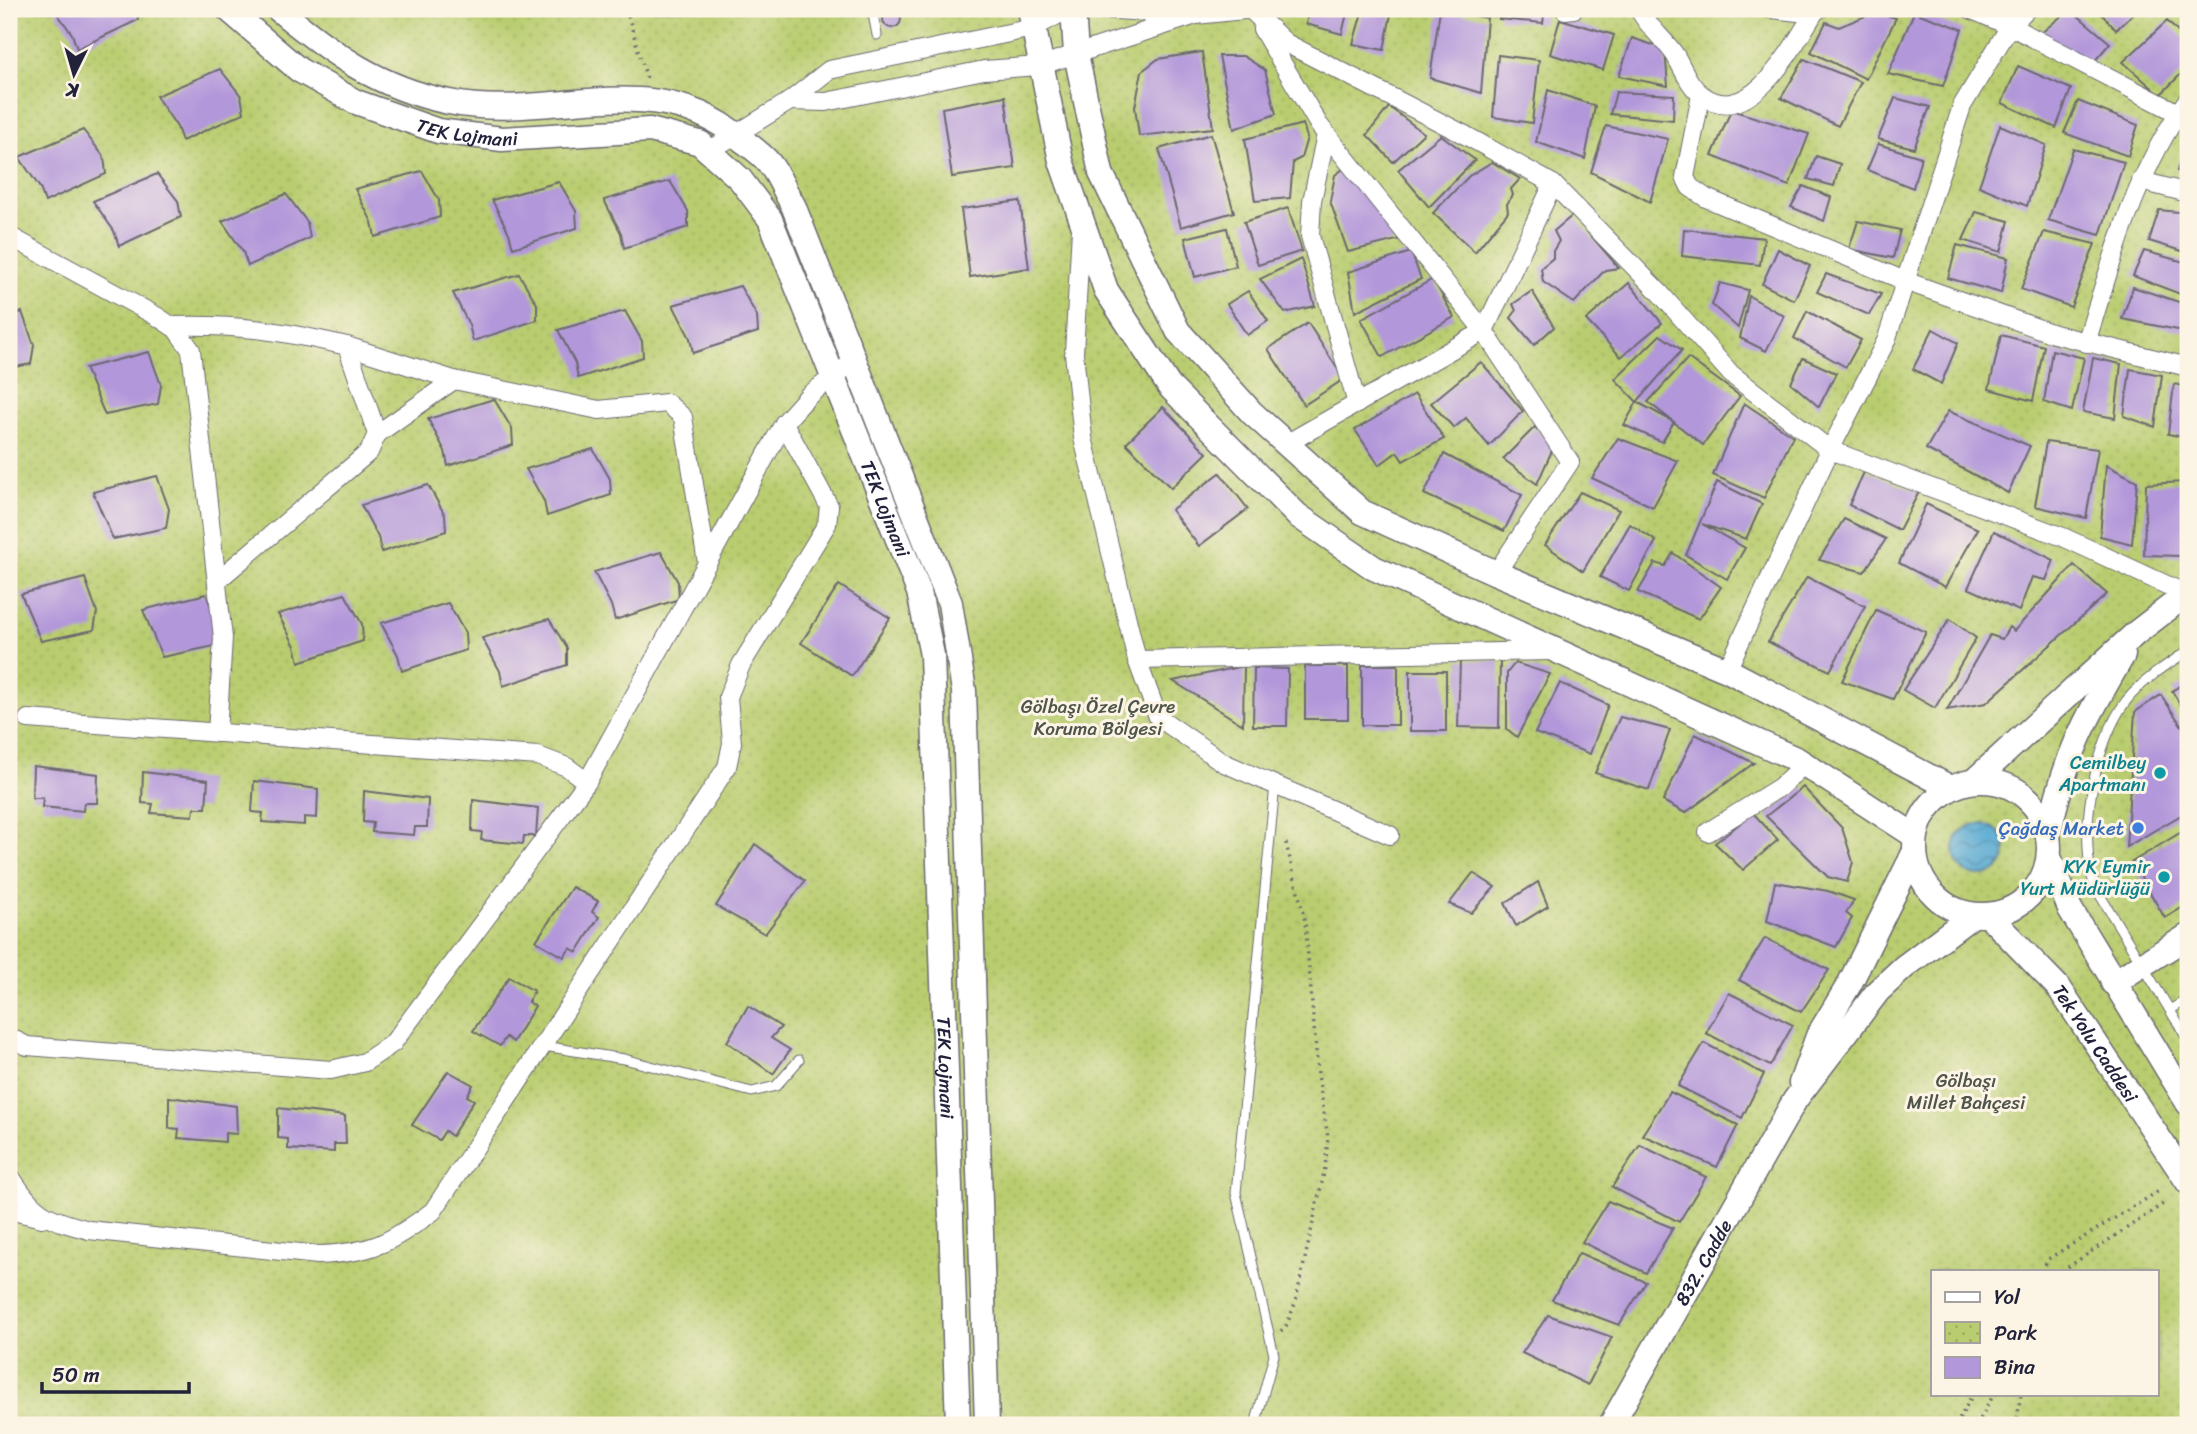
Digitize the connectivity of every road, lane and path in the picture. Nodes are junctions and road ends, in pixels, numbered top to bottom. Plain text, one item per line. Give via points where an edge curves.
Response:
1 (228, 9) edge
2 (278, 9) edge
3 (626, 9) edge
4 (872, 9) edge
5 (1071, 9) edge
6 (1100, 9) edge
7 (1639, 9) edge
8 (1772, 9) edge
9 (1817, 9) edge
10 (1970, 9) edge
11 (2027, 9) edge
12 (1252, 10) edge
13 (1196, 15) junction
14 (1032, 18) edge
15 (2010, 26) junction
16 (877, 35) dead end
17 (1076, 54) junction
18 (1039, 66) junction
19 (1701, 95) junction
20 (654, 101) junction
21 (790, 101) junction
22 (2183, 106) edge
23 (735, 134) junction
24 (1326, 134) junction
25 (709, 151) junction
26 (2141, 181) junction
27 (1553, 184) junction
28 (2188, 193) edge
29 (1082, 220) junction
30 (9, 236) edge
31 (1905, 281) junction
32 (172, 326) junction
33 (1484, 331) junction
34 (2086, 343) junction
35 (347, 346) junction
36 (854, 361) junction
37 (2188, 367) edge
38 (832, 376) junction
39 (454, 380) junction
40 (1357, 404) junction
41 (784, 423) junction
42 (377, 433) junction
43 (1286, 444) junction
44 (1830, 450) junction
45 (707, 564) junction
46 (1496, 573) junction
47 (218, 580) junction
48 (2187, 593) edge
49 (2136, 633) junction
50 (1554, 651) junction
51 (2188, 651) edge
52 (1137, 660) junction
53 (1727, 670) junction
54 (28, 719) dead end
55 (217, 733) junction
56 (1804, 764) junction
57 (1975, 780) junction
58 (587, 782) junction
59 (1275, 785) junction
60 (1951, 788) junction
61 (1271, 821) junction
62 (1708, 832) dead end
63 (1390, 835) dead end
64 (1915, 844) junction
65 (2049, 847) junction
66 (1981, 915) junction
67 (2188, 936) edge
68 (2143, 964) junction
69 (2113, 983) junction
70 (2188, 999) edge
71 (2170, 1010) junction
72 (9, 1037) edge
73 (2188, 1040) edge
74 (544, 1046) junction
75 (799, 1060) dead end
76 (1795, 1100) junction
77 (2188, 1103) edge
78 (9, 1174) edge
79 (2188, 1182) edge
80 (2159, 1191) dead end
81 (2166, 1202) dead end
82 (9, 1210) edge
83 (55, 1222) junction
84 (2042, 1270) edge
85 (2064, 1270) edge
86 (1270, 1336) junction
87 (1972, 1396) edge
88 (1993, 1396) edge
89 (2021, 1396) edge
90 (958, 1425) edge
91 (987, 1425) edge
92 (1255, 1425) edge
93 (1611, 1425) edge
94 (1956, 1425) edge
95 (1976, 1425) edge
96 (2016, 1425) edge

1 - 25 street, TEK Lojmani via 299,70 356,102 438,131 502,139 650,131 700,143
2 - 20 street, TEK Lojmani via 328,51 369,76 449,102 522,108 617,98
3 - 20 path
4 - 16 lane
5 - 14 street
5 - 17 street
6 - 13 street
7 - 19 street
8 - 9 street
9 - 19 street via 1757,93 1731,103
10 - 15 street
11 - 15 street
12 - 13 street
12 - 24 street
12 - 27 street via 1286,43
13 - 17 street
14 - 18 street
14 - 21 street via 829,70
15 - 22 street
15 - 31 street via 1962,106
17 - 18 street
17 - 43 street via 1101,173 1178,331
18 - 21 street via 984,70 826,102
18 - 29 street
19 - 31 street via 1686,165 1690,187 1706,198
20 - 23 street, TEK Lojmani via 677,103
21 - 23 street
22 - 26 street
23 - 25 street
23 - 36 street, TEK Lojmani via 769,163 793,205
24 - 33 street
24 - 40 street via 1310,236
25 - 38 street, TEK Lojmani via 740,179 769,219
26 - 28 street
26 - 34 street via 2127,210
27 - 33 street
27 - 44 street via 1608,237 1731,374
29 - 50 street via 1105,290 1170,386 1297,515 1374,568
29 - 52 street via 1074,352 1083,438
30 - 32 street
31 - 34 street
31 - 44 street via 1886,341
32 - 35 street via 230,324
32 - 47 street via 191,350
33 - 40 street
33 - 46 street via 1570,462
34 - 37 street
35 - 39 street
35 - 42 street
36 - 38 street
36 - 91 street, TEK Lojmani via 950,603 964,691
38 - 41 street
38 - 90 street, TEK Lojmani via 919,592 932,655
39 - 42 street
39 - 45 street via 599,410 667,402 683,417
40 - 43 street
41 - 45 street
41 - 74 street via 829,506 827,524 741,665 728,697 732,743 727,767
42 - 47 street via 369,452
43 - 46 street via 1362,512
44 - 48 street via 2063,537
44 - 53 street
45 - 58 street
46 - 53 street
47 - 55 street via 223,638
48 - 49 street
49 - 57 street
49 - 65 street via 2079,731 2063,772
50 - 52 street
50 - 56 street
51 - 68 lane via 2143,684 2118,713 2099,757 2094,783 2088,868
52 - 59 street via 1158,717 1224,763
53 - 60 street
54 - 55 street
55 - 58 street via 538,756 567,766
56 - 62 street via 1780,787
56 - 64 street
57 - 60 street
57 - 65 street via 1996,781 2031,801 2042,817
58 - 72 street via 393,1043 365,1062 331,1070 27,1046
59 - 61 lane
59 - 63 street
60 - 64 street via 1922,816
61 - 86 lane via 1236,1193
61 - 86 path via 1284,836 1302,909 1328,1138 1295,1304 1286,1326
64 - 66 street via 1922,879 1939,900
64 - 76 street, 832. Cadde via 1850,983 1818,1036
65 - 66 street via 2040,882 2022,902
65 - 69 street via 2070,909
66 - 76 street, 832. Cadde via 1904,967 1878,992
66 - 79 street, Tek Yolu Caddesi via 2059,988
67 - 68 street
68 - 69 street
68 - 71 lane
69 - 77 street
70 - 71 lane
71 - 73 lane
74 - 75 lane via 624,1059 752,1092 776,1086
74 - 83 street via 433,1211 398,1238 367,1250 318,1255 89,1230
76 - 93 street, 832. Cadde
78 - 83 street via 27,1203
80 - 84 path via 2048,1259
81 - 85 path
82 - 83 street
86 - 92 lane via 1273,1366
87 - 94 path
88 - 95 path
89 - 96 path

